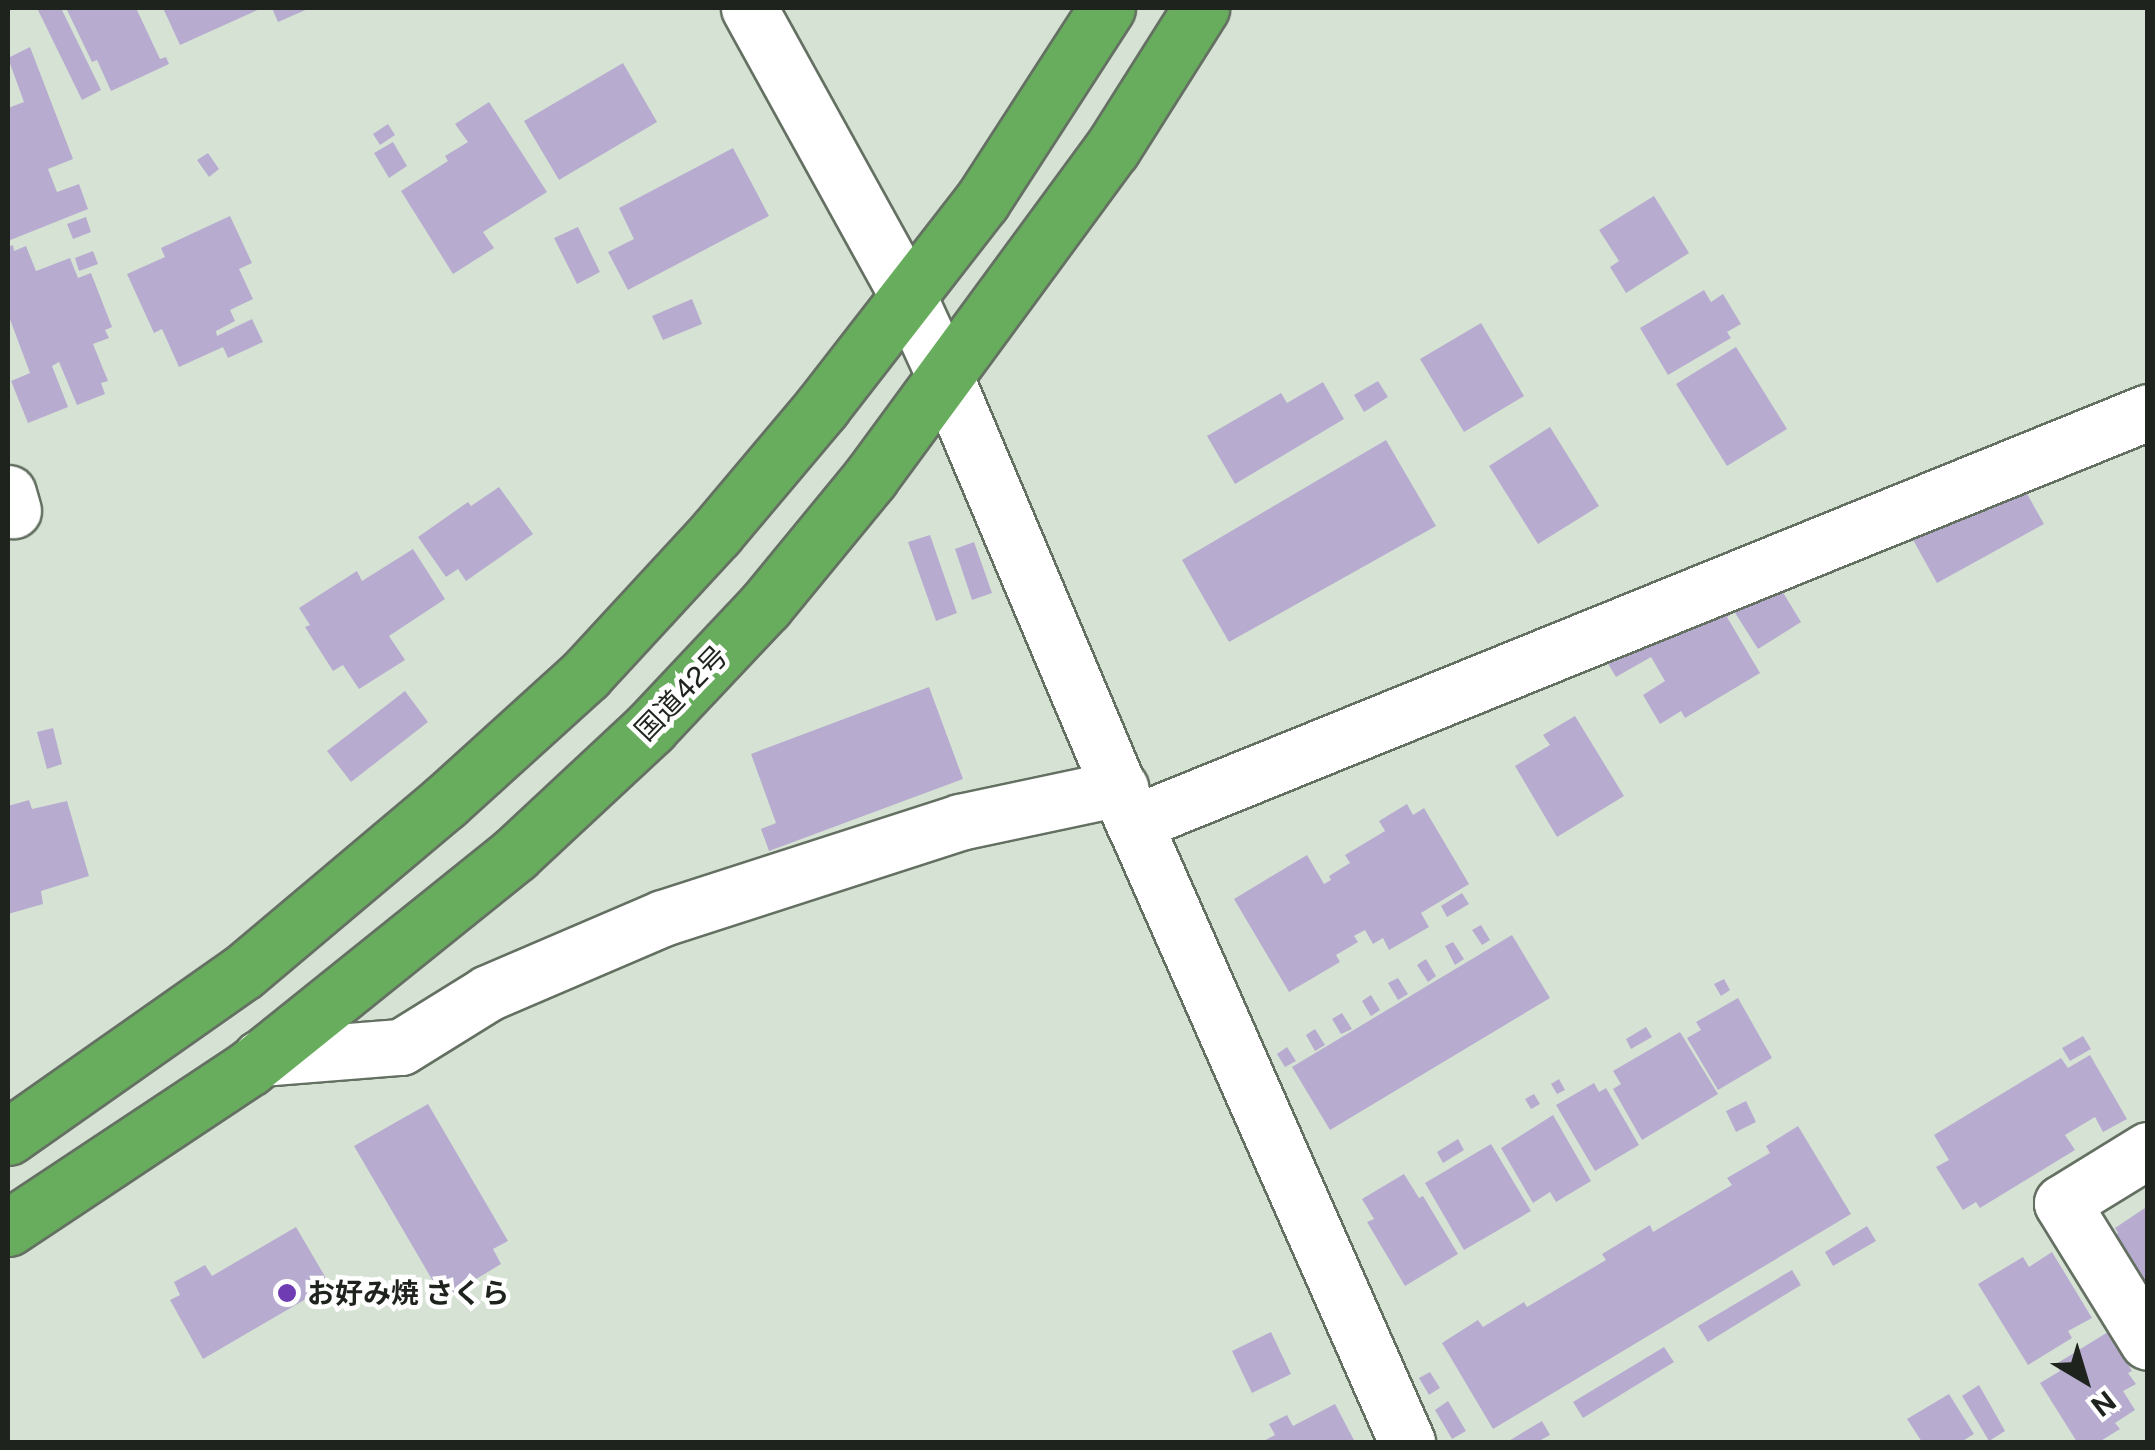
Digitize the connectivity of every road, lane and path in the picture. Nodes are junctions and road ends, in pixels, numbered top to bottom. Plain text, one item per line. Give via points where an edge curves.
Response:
1 (750, 8) edge
2 (1107, 8) edge
3 (1202, 8) edge
4 (908, 296) junction
5 (946, 378) junction
6 (2148, 412) edge
7 (1127, 805) junction
8 (260, 1058) junction
9 (8, 1137) edge
10 (2148, 1150) edge
11 (8, 1228) edge
12 (2148, 1342) edge
13 (1407, 1442) edge

1 - 4 street
2 - 4 highway via 982,201
3 - 5 highway, 国道42号 via 1112,149
4 - 5 street
4 - 9 highway via 728,519 586,674 243,972
5 - 7 street
5 - 8 highway, 国道42号 via 765,606 650,728 515,854
6 - 7 street
7 - 8 street via 960,822 663,918 488,993 401,1047
7 - 13 street
8 - 11 highway, 国道42号
10 - 12 street via 2062,1203

